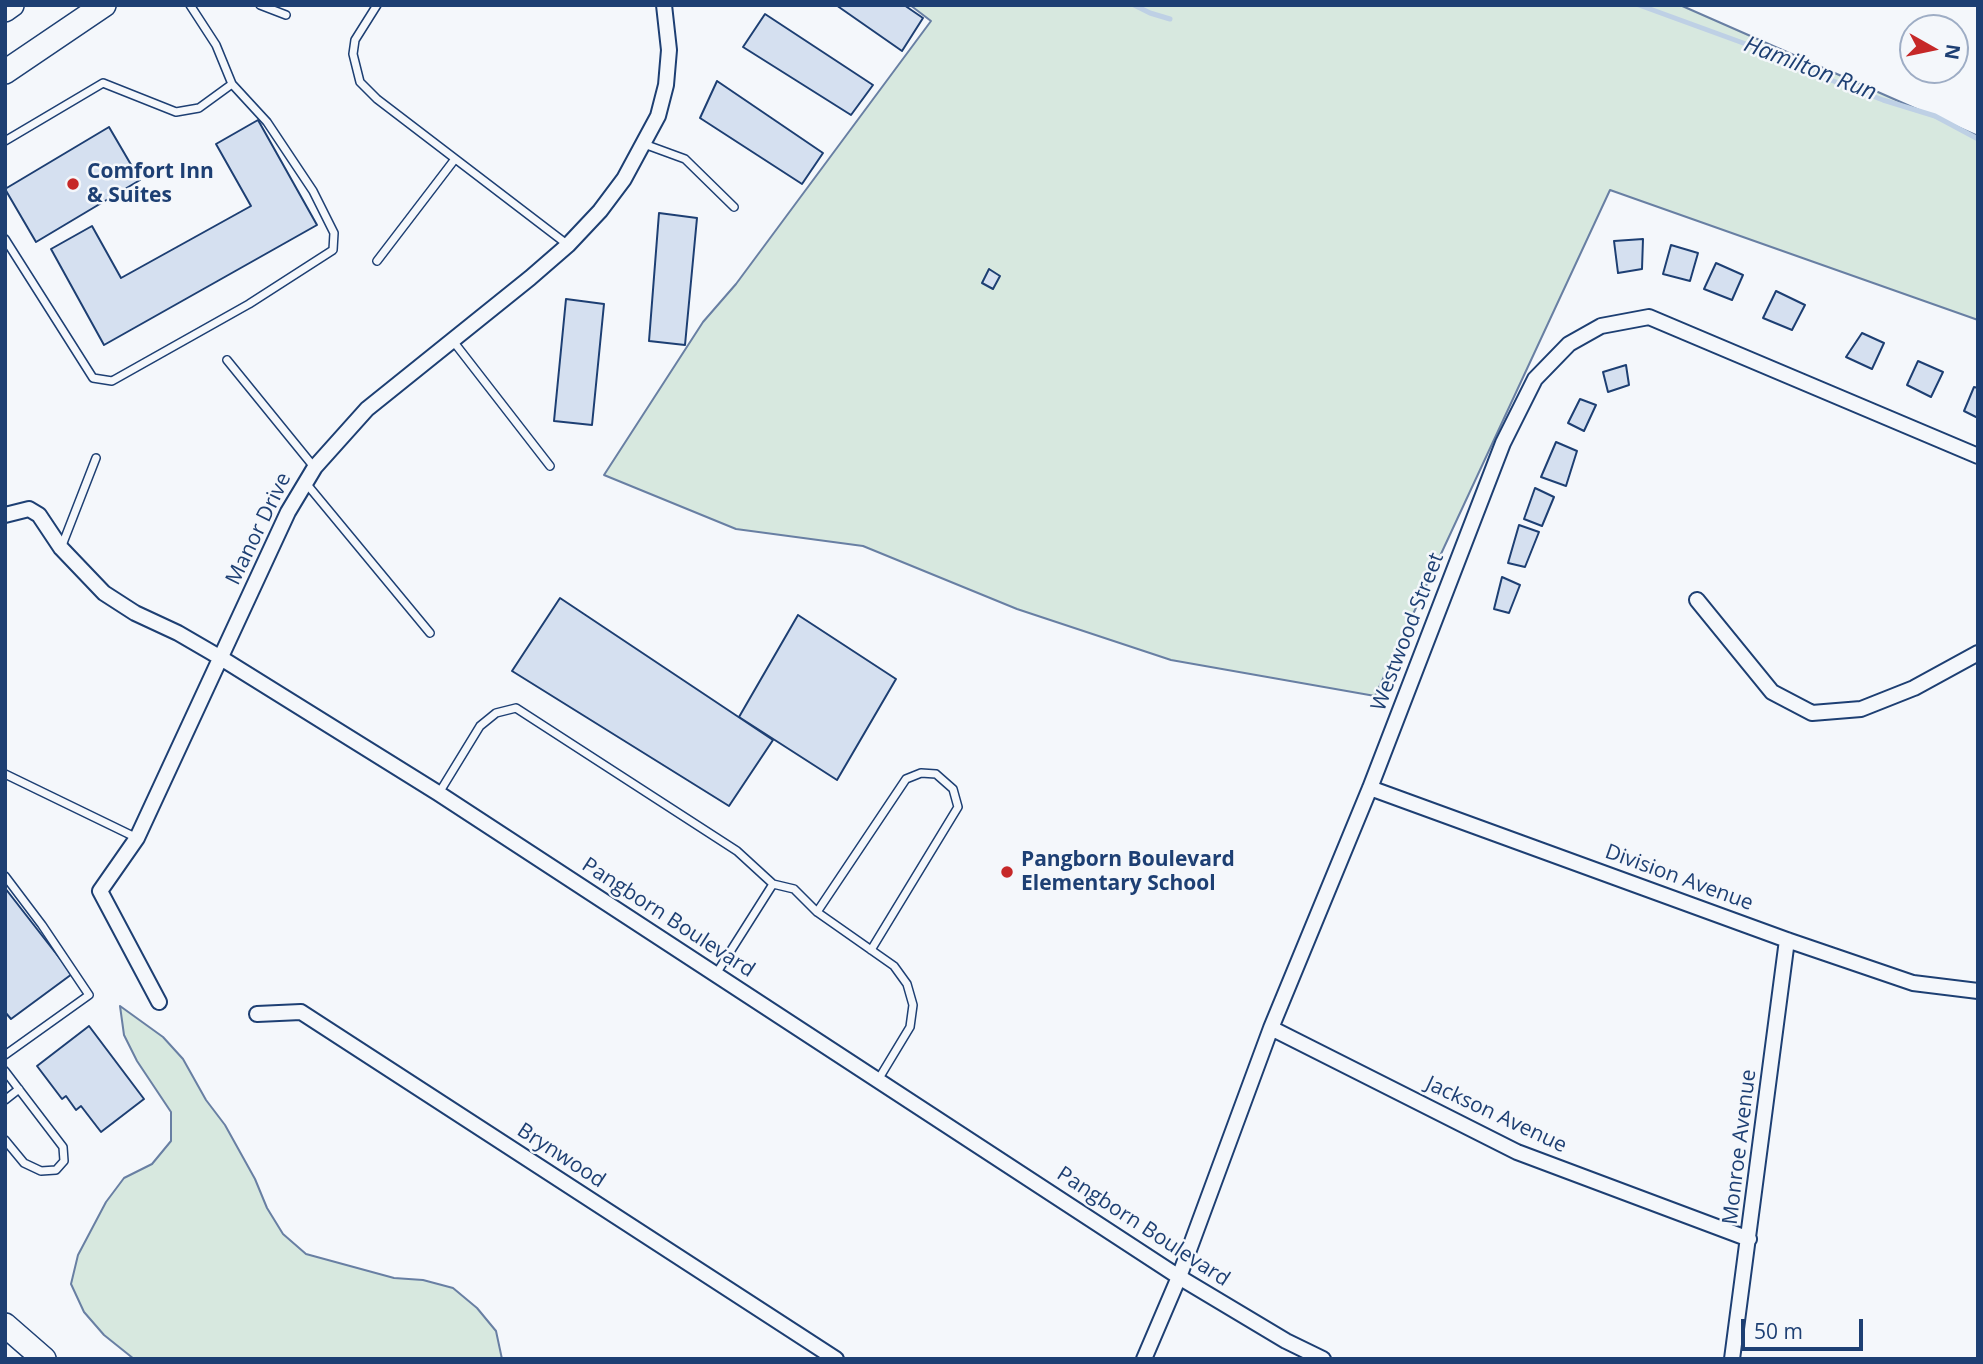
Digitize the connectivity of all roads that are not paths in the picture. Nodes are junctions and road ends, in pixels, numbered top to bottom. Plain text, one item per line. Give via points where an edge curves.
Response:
1 (12, 5) edge
2 (104, 5) edge
3 (190, 5) edge
4 (260, 5) edge
5 (377, 5) edge
6 (664, 5) edge
7 (5, 10) edge
8 (286, 15) dead end
9 (5, 72) edge
10 (232, 85) junction
11 (5, 141) edge
12 (644, 144) junction
13 (455, 159) junction
14 (734, 207) dead end
15 (5, 239) edge
16 (569, 245) junction
17 (377, 261) dead end
18 (452, 340) junction
19 (228, 360) dead end
20 (1978, 456) edge
21 (96, 458) dead end
22 (550, 466) dead end
23 (315, 467) junction
24 (305, 482) junction
25 (5, 515) edge
26 (61, 548) junction
27 (1697, 600) dead end
28 (429, 633) dead end
29 (1978, 653) edge
30 (221, 657) junction
31 (5, 774) edge
32 (1370, 788) junction
33 (438, 793) junction
34 (137, 838) junction
35 (5, 876) edge
36 (773, 884) junction
37 (817, 912) junction
38 (1787, 940) junction
39 (872, 950) junction
40 (716, 975) junction
41 (1978, 991) edge
42 (159, 1002) dead end
43 (257, 1014) dead end
44 (1271, 1028) junction
45 (6, 1053) edge
46 (5, 1070) edge
47 (877, 1080) junction
48 (19, 1089) junction
49 (5, 1100) edge
50 (5, 1140) edge
51 (1749, 1239) junction
52 (1179, 1276) junction
53 (5, 1325) edge
54 (44, 1359) edge
55 (836, 1359) edge
56 (1144, 1359) edge
57 (1323, 1359) edge
58 (1732, 1359) edge

1 - 7 main road
2 - 9 main road
3 - 10 lane via 216,45
4 - 8 lane
5 - 13 lane via 355,40 353,54 360,82
6 - 12 street, Manor Drive via 670,50 666,85
10 - 11 lane via 199,108 176,112 103,83
10 - 15 lane via 267,121 313,191 334,233 333,250 249,304 112,381 93,378
12 - 14 lane via 685,159
12 - 16 street, Manor Drive via 608,200
13 - 16 lane
13 - 17 lane
16 - 18 street, Manor Drive
18 - 22 lane
18 - 23 street, Manor Drive via 368,408
19 - 23 lane
20 - 32 street, Westwood Street via 1649,317 1601,326 1569,344 1535,379 1503,443
21 - 26 lane
23 - 24 street, Manor Drive
24 - 28 lane
24 - 30 street, Manor Drive
25 - 26 street, Pangborn Boulevard via 29,509 39,515
26 - 30 street, Pangborn Boulevard via 104,593
27 - 29 street via 1772,692 1812,713 1861,709 1914,688
30 - 33 street, Pangborn Boulevard
30 - 34 street, Manor Drive
31 - 34 lane
32 - 38 street, Division Avenue
32 - 44 street, Westwood Street
33 - 36 lane via 480,726 496,713 516,708 737,851
33 - 40 street, Pangborn Boulevard
34 - 42 street, Manor Drive via 100,891
35 - 45 lane via 89,995
36 - 37 lane via 794,889
36 - 40 lane
37 - 39 lane
37 - 39 lane via 906,779 936,774 953,789 958,807
38 - 41 street, Division Avenue via 1913,984
38 - 51 street, Monroe Avenue
39 - 47 lane via 894,966 907,984 913,1005 910,1027
40 - 47 street, Pangborn Boulevard
43 - 55 street, Brynwood via 301,1012
44 - 51 street, Jackson Avenue via 1517,1152
44 - 52 street, Westwood Street
46 - 48 lane
47 - 52 street, Pangborn Boulevard
48 - 49 lane
48 - 50 lane via 63,1147 64,1161 56,1170 41,1171 24,1163
51 - 58 street, Monroe Avenue
52 - 56 street, Westwood Street
52 - 57 street, Pangborn Boulevard
53 - 54 main road

